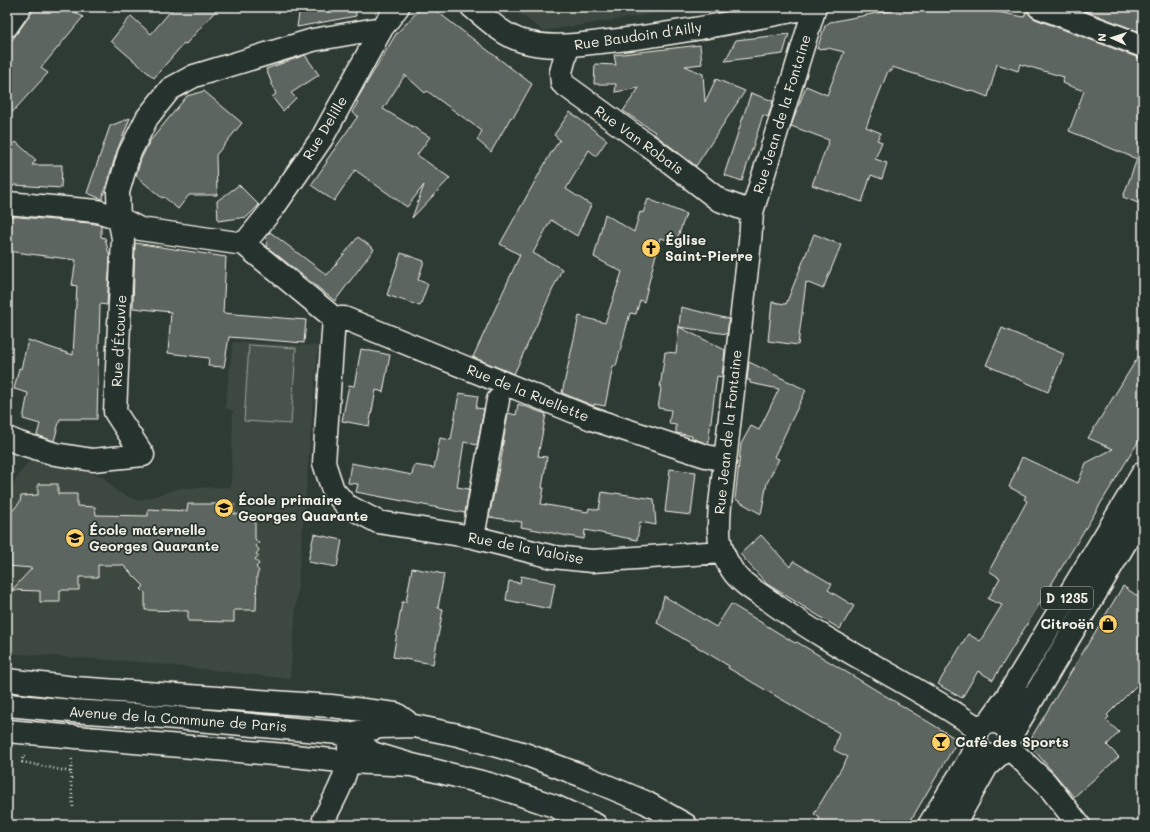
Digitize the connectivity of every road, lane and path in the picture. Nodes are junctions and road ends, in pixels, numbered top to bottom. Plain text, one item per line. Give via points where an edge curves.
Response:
1 (20, 7) edge
2 (398, 7) edge
3 (472, 7) edge
4 (815, 7) edge
5 (1038, 7) edge
6 (7, 26) edge
7 (382, 28) junction
8 (568, 46) junction
9 (1143, 46) edge
10 (7, 203) edge
11 (752, 212) junction
12 (119, 218) junction
13 (244, 244) junction
14 (334, 318) junction
15 (498, 400) dead end
16 (7, 438) edge
17 (725, 460) junction
18 (1143, 472) edge
19 (1143, 492) edge
20 (1143, 513) edge
21 (473, 537) junction
22 (722, 552) junction
23 (7, 680) edge
24 (7, 705) edge
25 (414, 726) junction
26 (7, 731) edge
27 (350, 734) junction
28 (993, 739) junction
29 (30, 756) dead end
30 (66, 756) dead end
31 (349, 762) junction
32 (412, 765) junction
33 (71, 772) junction
34 (73, 807) dead end
35 (323, 825) edge
36 (596, 825) edge
37 (686, 825) edge
38 (929, 825) edge
39 (940, 825) edge
40 (954, 825) edge
41 (1079, 825) edge

1 - 6 street
2 - 7 street, Rue Delille
3 - 8 street, Rue Baudoin d'Ailly via 504,33 522,41 544,46
4 - 8 street, Rue Baudoin d'Ailly via 636,39
4 - 11 street, Rue Jean de la Fontaine
5 - 9 street
7 - 12 street, Rue d'Étouvie via 313,40 194,76 170,89 147,118 128,154 118,192
7 - 13 street, Rue Delille via 322,138 274,207
8 - 11 street, Rue Van Robais via 561,72 562,83 653,148 719,200
10 - 12 street via 97,210
11 - 17 street, Rue Jean de la Fontaine
12 - 13 street via 140,229
12 - 16 street, Rue d'Étouvie via 123,238 115,412 143,455 93,460 55,454
13 - 14 street
14 - 17 street, Rue de la Ruellette via 344,318 592,420
14 - 21 street, Rue de la Valoise via 324,463 333,490 346,505 378,522
15 - 21 street
17 - 22 street, Rue Jean de la Fontaine via 718,529
18 - 28 street, D 1235 via 1008,695
19 - 28 street via 1011,718
20 - 28 street, D 1235
21 - 22 street, Rue de la Valoise via 553,557 592,561
22 - 28 street, Rue Jean de la Fontaine via 732,571 742,581 789,616
23 - 25 street via 75,688 338,707 396,714
24 - 27 street, Avenue de la Commune de Paris
25 - 27 street, Avenue de la Commune de Paris via 380,726
25 - 37 street, Avenue de la Commune de Paris via 458,735 529,756 645,802
26 - 31 street
27 - 31 street
27 - 32 street via 372,753
28 - 38 street, D 1235 via 969,760
28 - 39 street
28 - 40 street, D 1235 via 988,766
28 - 41 street, Rue Jean de la Fontaine via 1046,783
29 - 33 path via 23,756 22,762
30 - 33 path via 73,756
31 - 32 street
31 - 35 street
32 - 36 street via 489,784 554,806
33 - 34 path

